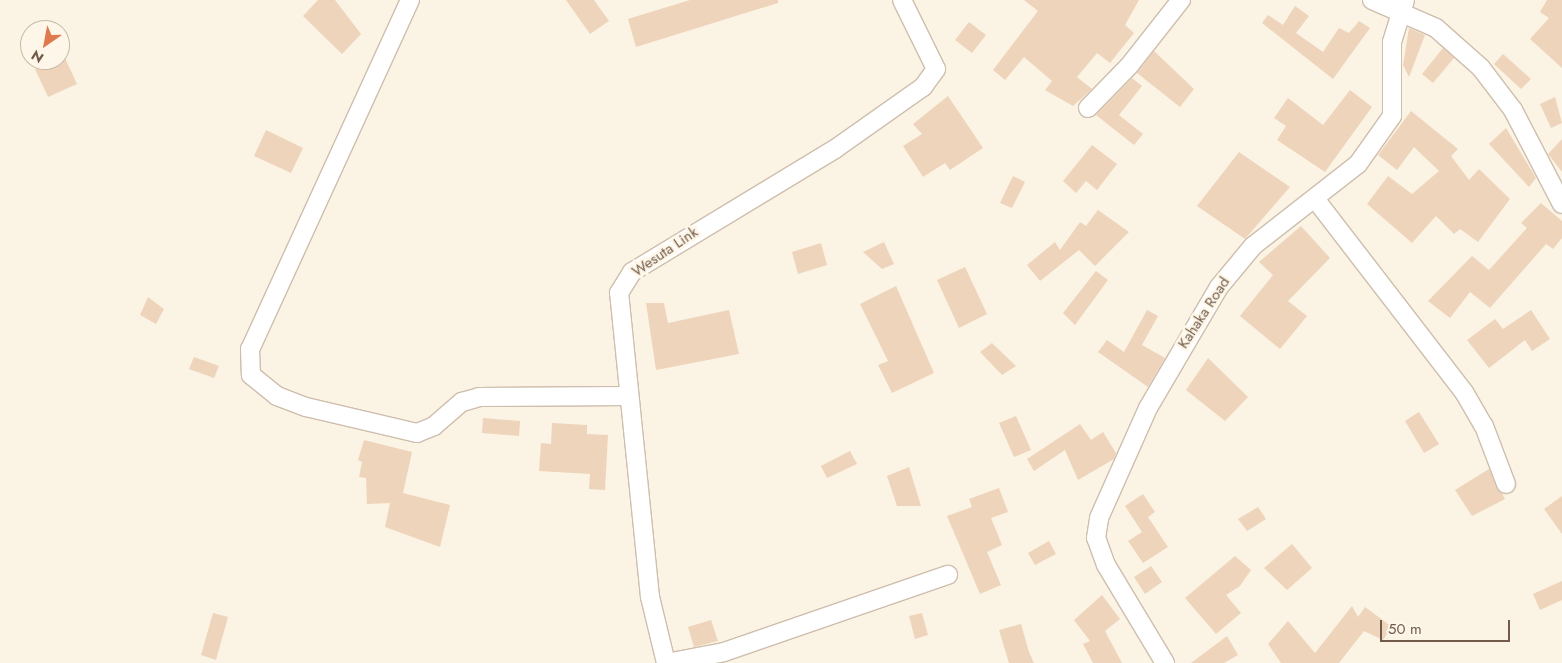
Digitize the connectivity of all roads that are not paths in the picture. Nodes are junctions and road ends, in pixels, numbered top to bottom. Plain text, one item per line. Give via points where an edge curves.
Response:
1 (410, 0) edge
2 (902, 0) edge
3 (1181, 0) edge
4 (1372, 0) edge
5 (1402, 8) edge
6 (1088, 108) dead end
7 (1316, 200) junction
8 (1562, 204) edge
9 (629, 396) junction
10 (1506, 484) dead end
11 (948, 574) dead end
12 (666, 663) edge
13 (1165, 663) edge

1 - 9 street via 250,349 251,375 277,396 306,407 417,433 434,426 462,402 478,397
2 - 9 street, Wesuta Link via 936,69 923,87 835,149 632,272 623,283 619,306
3 - 6 street via 1130,66
4 - 5 street
5 - 7 street, Kahaka Road via 1392,42 1392,116 1358,164
5 - 8 street via 1436,28 1501,90
7 - 10 street via 1464,392 1484,426
7 - 13 street, Kahaka Road via 1253,246 1219,288 1148,408 1100,518 1096,538 1106,565
9 - 12 street, Wesuta Link via 650,597
11 - 12 street via 724,652

